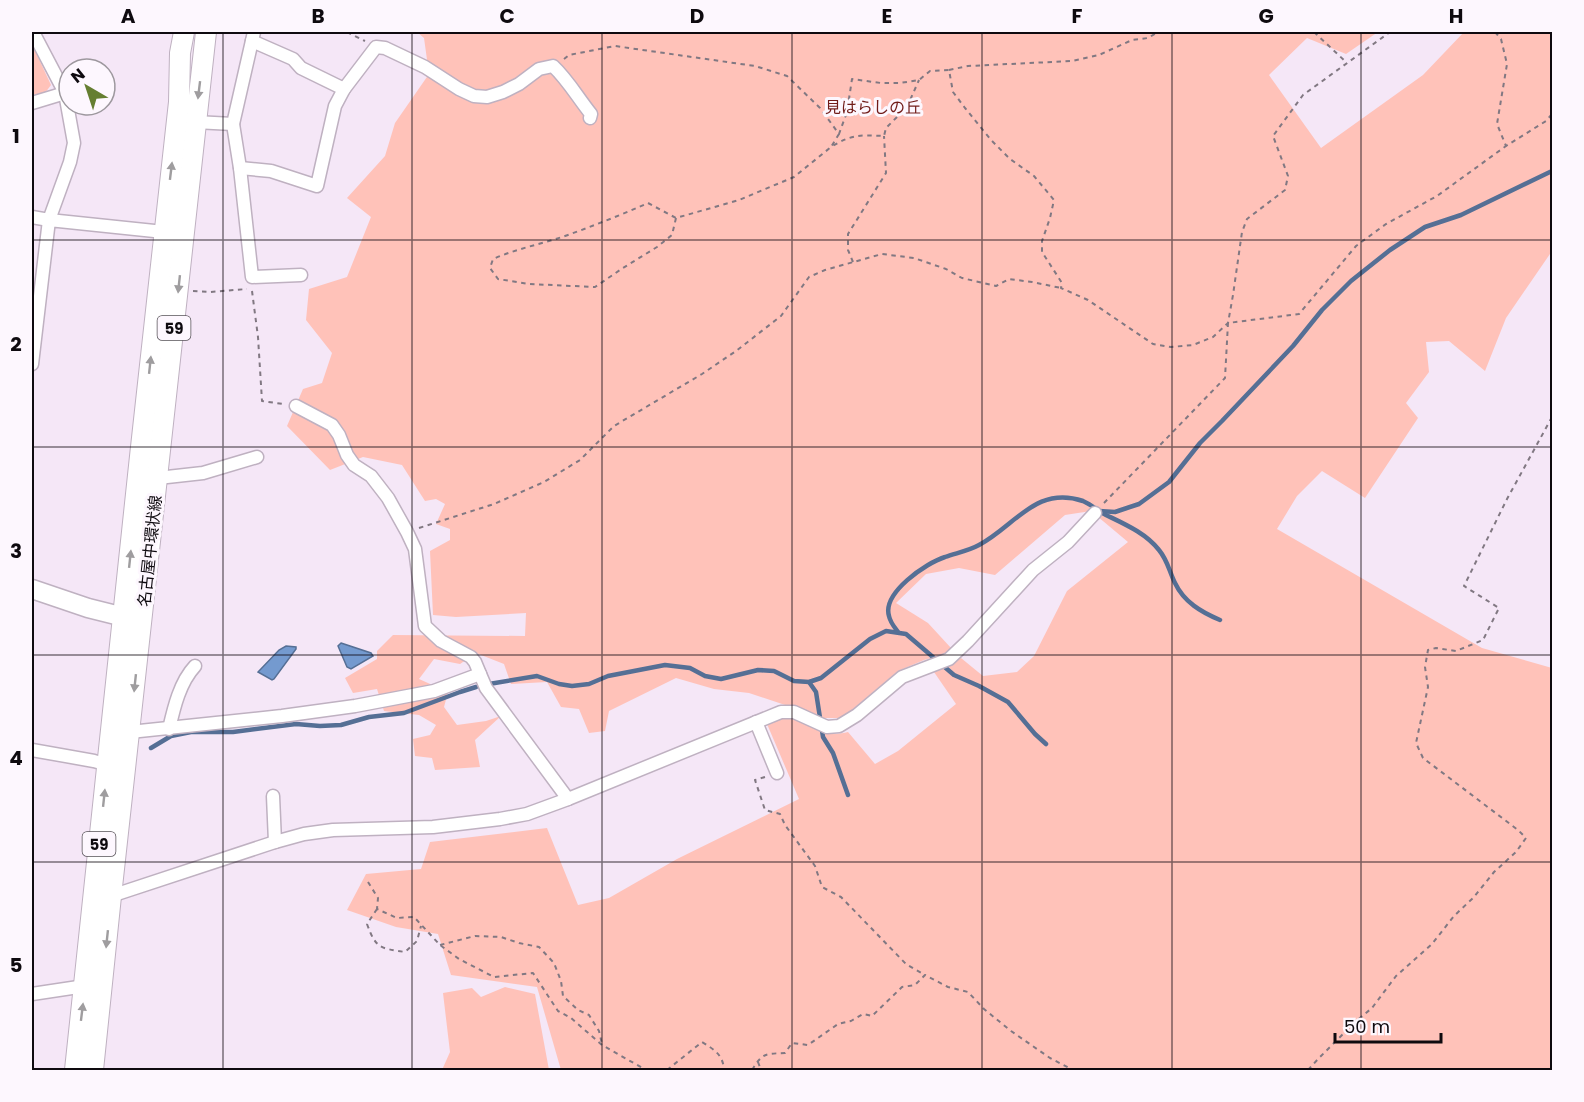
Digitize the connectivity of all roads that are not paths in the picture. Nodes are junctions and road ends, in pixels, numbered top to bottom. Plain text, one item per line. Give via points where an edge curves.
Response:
1 (33, 32) edge
2 (184, 32) edge
3 (206, 32) edge
4 (253, 36) edge
5 (57, 78) edge
6 (344, 89) junction
7 (57, 95) edge
8 (32, 103) edge
9 (69, 117) edge
10 (590, 118) dead end
11 (195, 122) junction
12 (233, 124) junction
13 (240, 168) junction
14 (32, 217) edge
15 (49, 220) junction
16 (164, 232) junction
17 (301, 275) dead end
18 (32, 364) edge
19 (296, 405) road end
20 (257, 457) dead end
21 (158, 478) junction
22 (1095, 513) road end
23 (32, 589) edge
24 (133, 621) junction
25 (195, 666) dead end
26 (480, 674) junction
27 (756, 722) junction
28 (169, 729) junction
29 (130, 732) junction
30 (32, 750) edge
31 (108, 765) junction
32 (777, 773) road end
33 (273, 796) dead end
34 (567, 799) junction
35 (274, 842) junction
36 (111, 896) junction
37 (85, 986) junction
38 (32, 994) edge
39 (75, 1071) edge
40 (93, 1071) edge

1 - 5 street
16 -> 2 main road, 名古屋中環状線 / 59
3 -> 11 main road, 名古屋中環状線 / 59
4 - 6 street via 293,59 301,68
4 - 12 street
6 - 10 street via 376,47 425,67 474,96 503,92 539,69 553,66 591,114
6 - 13 street via 335,106 317,186 271,171
7 - 8 street
9 - 15 street via 74,143
11 - 12 street
11 -> 21 main road, 名古屋中環状線 / 59
12 - 13 street
13 - 17 street via 252,277
14 - 15 street
15 - 16 street
15 - 18 street
24 -> 16 main road, 名古屋中環状線 / 59
19 - 26 street via 332,425 354,465 371,476 388,498 415,549 424,626 441,641 471,657
20 - 21 street via 203,472
21 - 24 main road, 名古屋中環状線 / 59
22 - 27 street via 1068,543 1033,570 950,659 902,677 838,726 826,727 795,712 781,712
23 - 24 street
24 -> 29 main road, 名古屋中環状線 / 59
24 - 31 main road, 名古屋中環状線 / 59
25 - 28 street via 187,675
26 - 28 street via 394,700
26 - 34 street via 486,688
27 - 32 street
27 - 34 street
28 - 29 street
29 - 36 main road, 名古屋中環状線 / 59
30 - 31 street
37 -> 31 main road, 名古屋中環状線 / 59
33 - 35 street
34 - 35 street via 500,819 433,827 333,830
35 - 36 street
36 -> 40 main road, 名古屋中環状線 / 59
37 - 38 street
39 -> 37 main road, 名古屋中環状線 / 59

